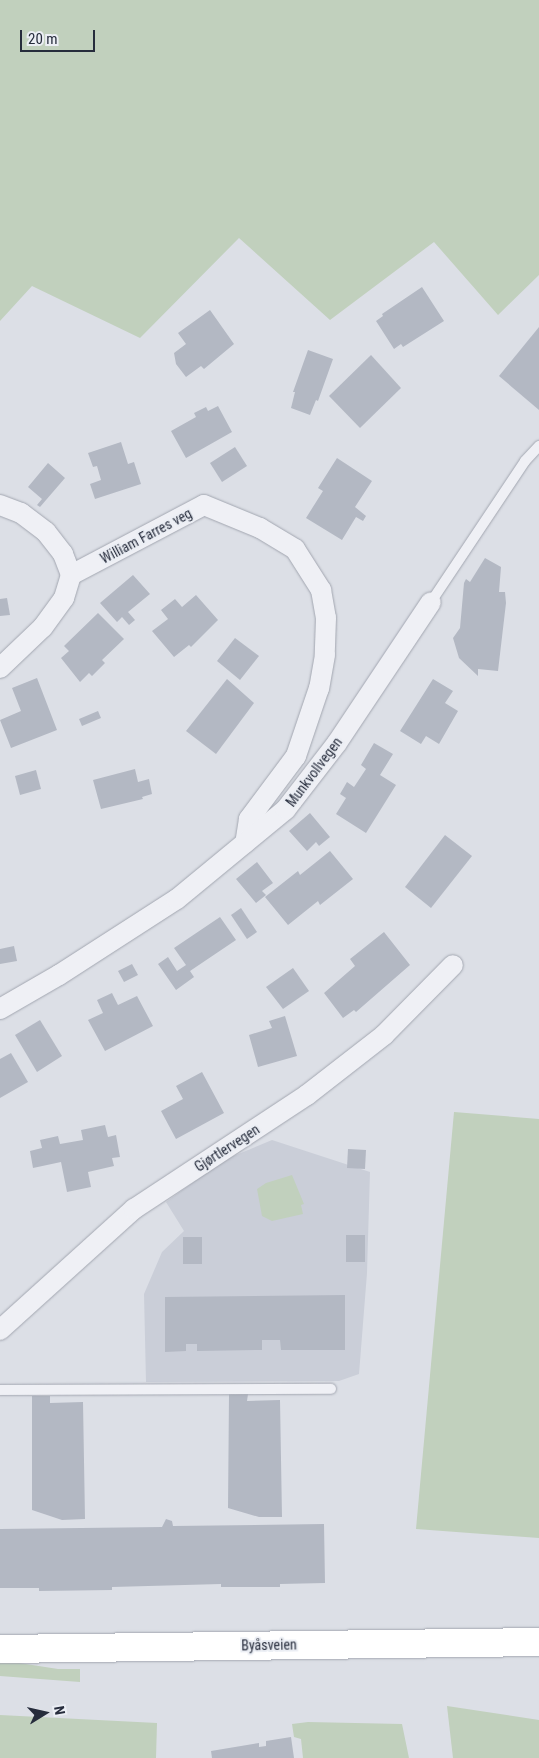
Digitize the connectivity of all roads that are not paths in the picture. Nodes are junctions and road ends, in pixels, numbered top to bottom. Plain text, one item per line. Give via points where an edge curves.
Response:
1 (539, 446) edge
2 (0, 505) edge
3 (71, 575) junction
4 (431, 602) joint
5 (0, 668) edge
6 (245, 843) junction
7 (453, 965) dead end
8 (0, 1009) edge
9 (0, 1330) edge
10 (331, 1389) dead end
11 (0, 1390) edge
12 (539, 1642) edge
13 (0, 1649) edge

1 - 4 lane, Munkvollvegen
2 - 3 street via 21,513 46,532 63,554
3 - 5 street via 64,598 43,627
3 - 6 street, William Farres veg via 204,505 260,528 295,550 316,582 321,590 326,618 325,655 319,688 296,756 249,819
4 - 6 street, Munkvollvegen via 347,728 286,810
6 - 8 street, Munkvollvegen via 177,900
7 - 9 street, Gjørtlervegen via 384,1035 307,1096 134,1209
10 - 11 lane
12 - 13 main road, Byåsveien

